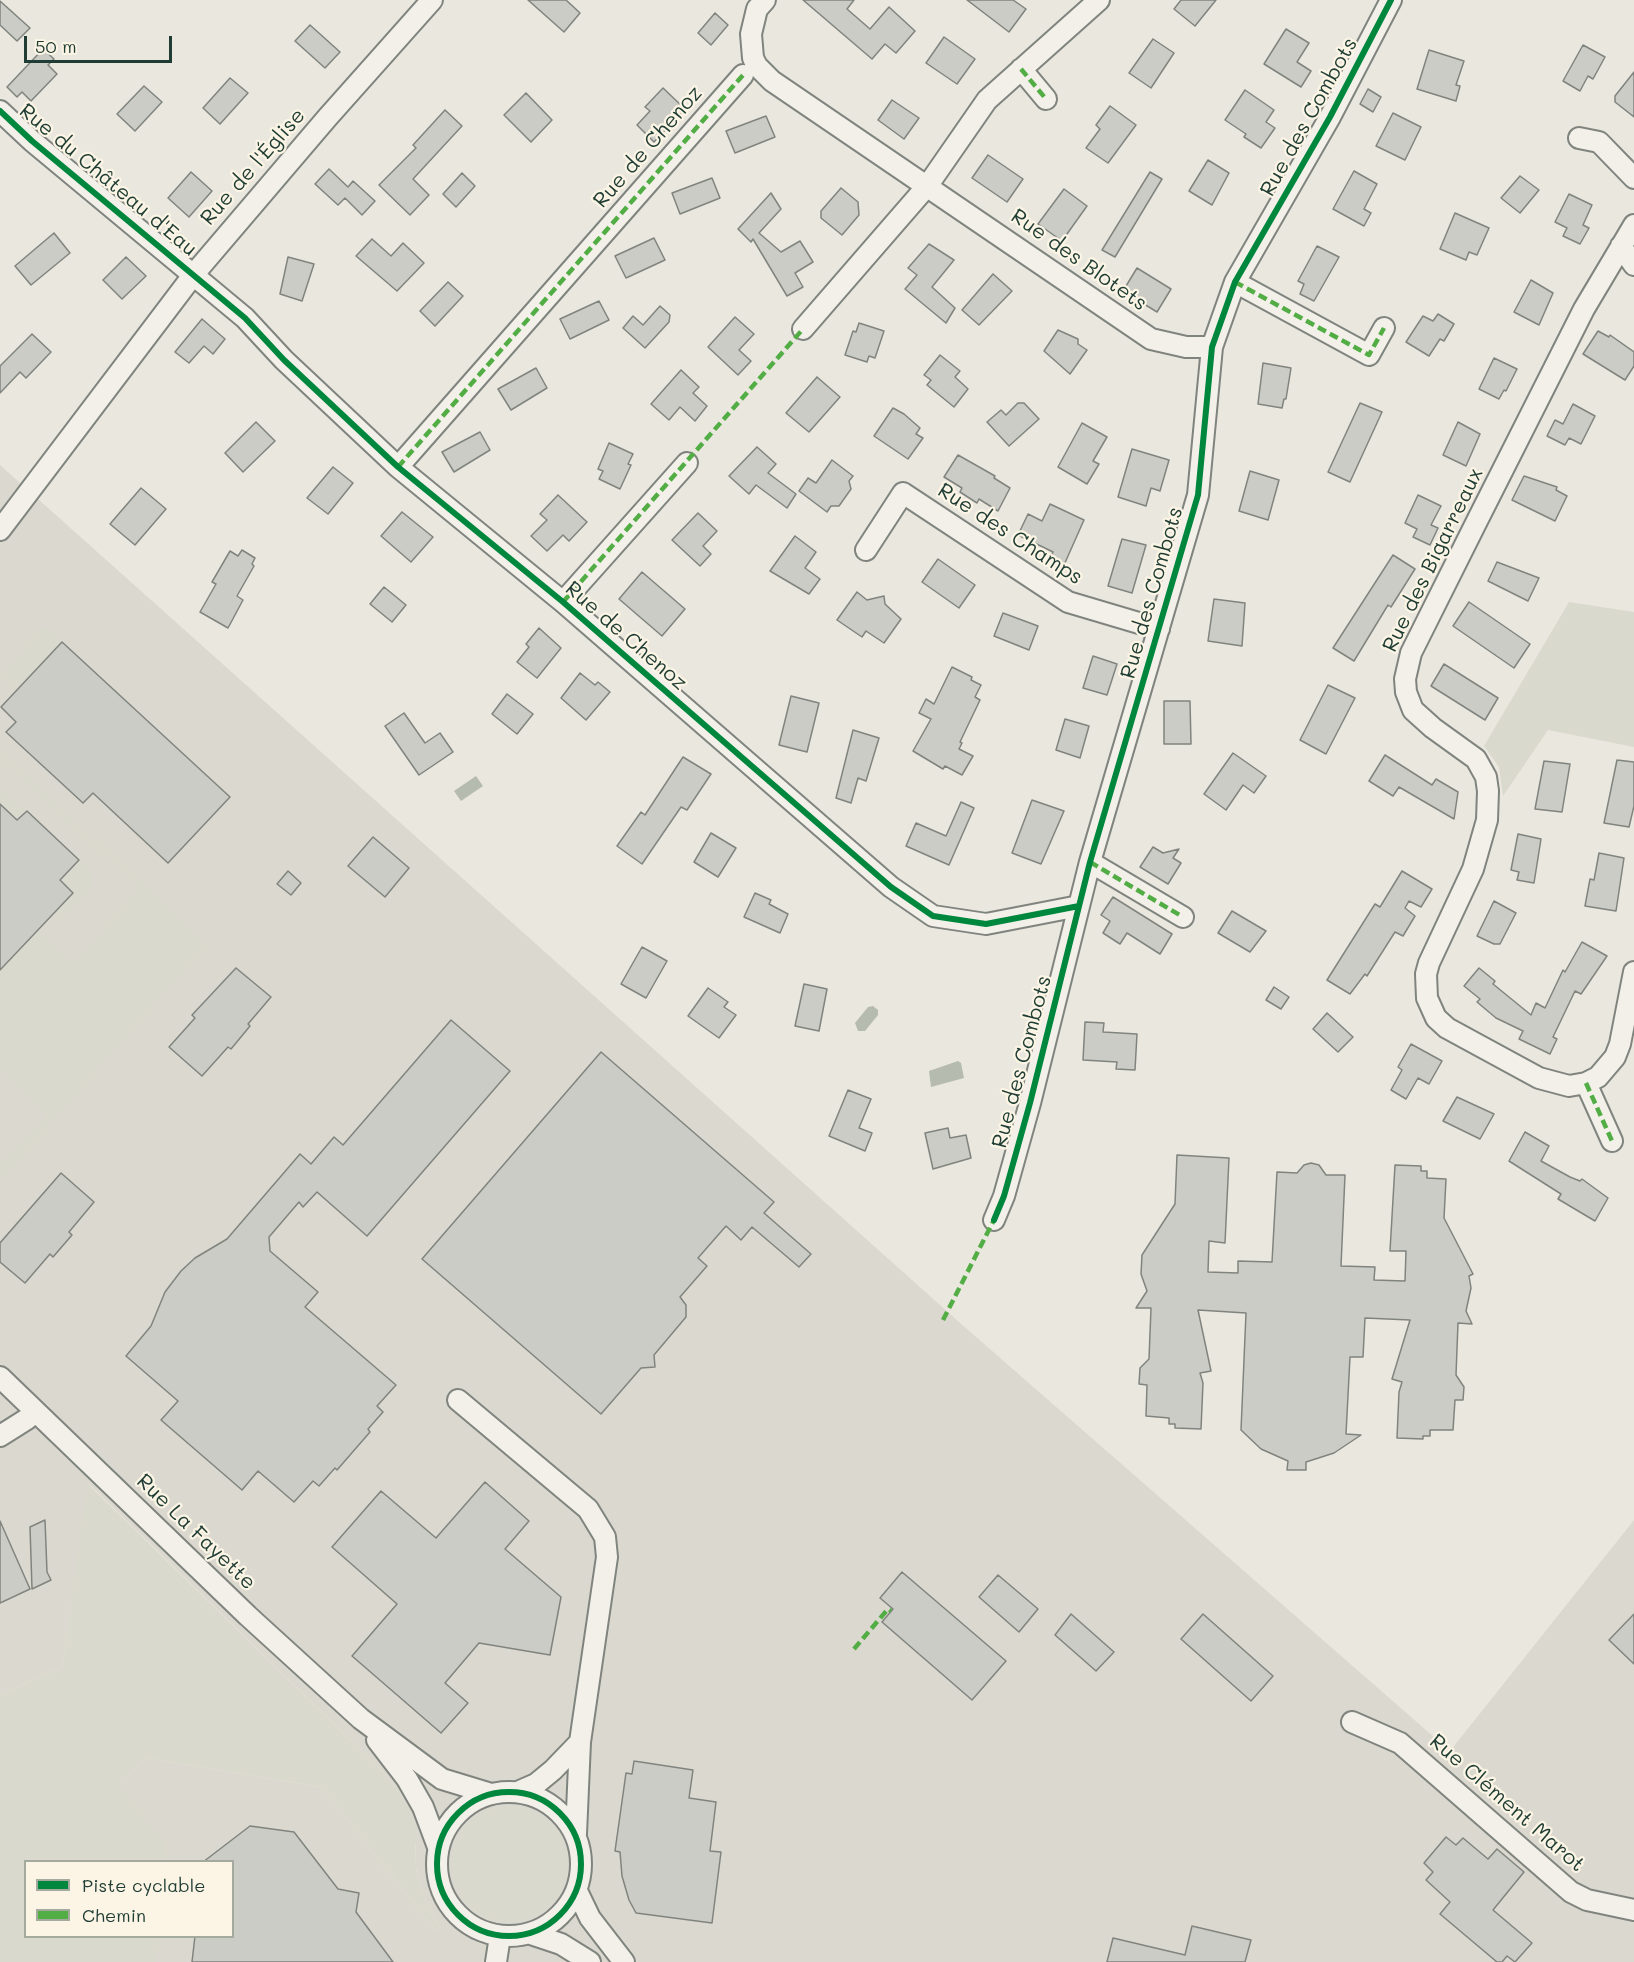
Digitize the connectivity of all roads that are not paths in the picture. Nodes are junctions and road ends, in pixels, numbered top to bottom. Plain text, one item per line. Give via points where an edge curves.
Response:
1 (432, 0) edge
2 (765, 0) edge
3 (1098, 0) edge
4 (1391, 0) edge
5 (1022, 69) junction
6 (750, 70) junction
7 (1046, 99) dead end
8 (0, 111) edge
9 (1579, 138) dead end
10 (1634, 178) edge
11 (928, 185) junction
12 (1634, 225) edge
13 (1621, 246) junction
14 (1634, 265) edge
15 (194, 274) junction
16 (1235, 282) junction
17 (1384, 328) dead end
18 (803, 329) dead end
19 (1212, 347) junction
20 (687, 462) dead end
21 (398, 467) junction
22 (4, 517) edge
23 (866, 550) dead end
24 (563, 602) junction
25 (1159, 629) junction
26 (1090, 862) junction
27 (1079, 906) junction
28 (1183, 917) dead end
29 (1634, 972) edge
30 (1586, 1083) junction
31 (1612, 1141) dead end
32 (994, 1220) dead end
33 (0, 1377) edge
34 (458, 1400) dead end
35 (35, 1411) junction
36 (0, 1436) edge
37 (361, 1719) junction
38 (1352, 1722) dead end
39 (580, 1742) junction
40 (520, 1791) junction
41 (488, 1793) junction
42 (576, 1834) junction
43 (438, 1846) junction
44 (577, 1891) junction
45 (1634, 1910) edge
46 (531, 1934) junction
47 (500, 1936) junction
48 (496, 1962) edge
49 (590, 1962) edge
50 (624, 1962) edge

1 - 15 street, Rue de l'Église
2 - 6 street via 756,9
3 - 5 street
4 - 16 street, Rue des Combots via 1330,117
5 - 7 street
5 - 11 street via 987,100
6 - 11 street, Rue des Blotets
6 - 21 street, Rue de Chenoz
8 - 15 street, Rue du Château d'Eau
9 - 10 street via 1599,142
11 - 18 street
11 - 19 street, Rue des Blotets via 1151,339 1186,347
12 - 13 street, Rue des Bigarreaux
13 - 14 street
13 - 30 street, Rue des Bigarreaux via 1584,309 1457,560 1411,653 1405,679 1413,710 1476,759 1488,790 1487,820 1473,868 1428,963 1425,986 1431,1009 1446,1028 1539,1078 1569,1086
15 - 21 street, Rue de Chenoz
15 - 22 street, Rue de l'Église
16 - 17 street via 1369,355
16 - 19 street, Rue des Combots
19 - 25 street, Rue des Combots via 1197,495
20 - 24 street, Rue de Chenoz
21 - 24 street, Rue de Chenoz
23 - 25 street, Rue des Champs via 903,493 1068,602
24 - 27 street, Rue de Chenoz via 891,887 933,916 986,924
25 - 26 street, Rue des Combots
26 - 27 street, Rue des Combots
26 - 28 street
27 - 32 street, Rue des Combots via 1030,1104
29 - 30 street via 1615,1057 1598,1077
30 - 31 street
33 - 35 street, Rue La Fayette
34 - 39 street via 588,1509 605,1538 607,1557
35 - 36 street
35 - 37 street, Rue La Fayette
37 - 41 street, Rue La Fayette via 442,1779
37 - 43 street, Rue La Fayette via 407,1779
38 - 45 street, Rue Clément Marot via 1400,1743 1571,1892 1587,1900
39 - 40 street via 553,1770
39 - 42 street
40 - 41 street
40 - 42 street via 543,1798 563,1814
41 - 43 street via 464,1806 446,1827
42 - 44 street via 582,1869
43 - 47 street via 436,1870 451,1907 469,1924
44 - 46 street via 568,1907 551,1923
44 - 50 street via 590,1918
46 - 47 street
46 - 49 street via 561,1944
47 - 48 street

